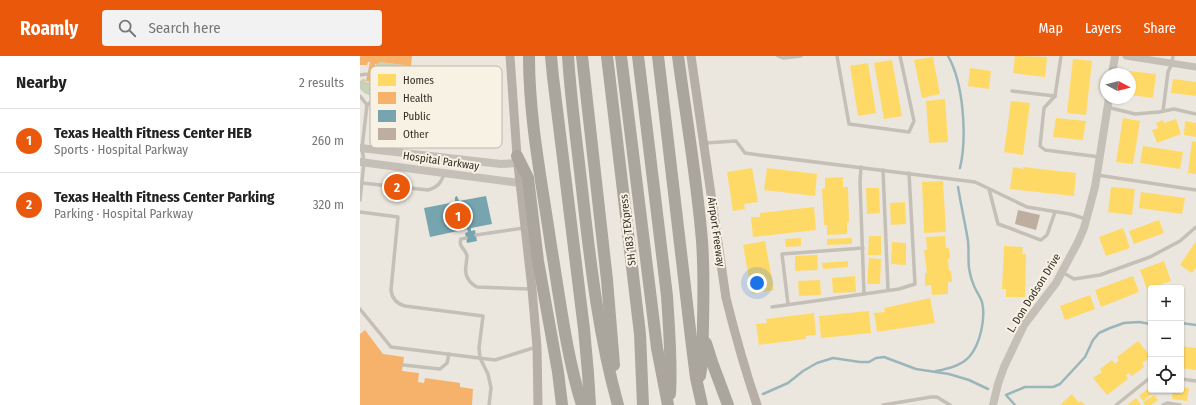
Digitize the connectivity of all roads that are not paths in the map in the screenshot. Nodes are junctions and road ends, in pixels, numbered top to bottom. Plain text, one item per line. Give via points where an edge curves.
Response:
1 (510, 56) edge
2 (530, 56) edge
3 (551, 56) edge
4 (568, 56) edge
5 (582, 56) edge
6 (607, 56) edge
7 (620, 56) edge
8 (638, 56) edge
9 (658, 56) edge
10 (678, 56) edge
11 (691, 56) edge
12 (778, 56) edge
13 (801, 56) edge
14 (836, 56) edge
15 (900, 56) edge
16 (1061, 56) edge
17 (1115, 56) edge
18 (1126, 56) edge
19 (1173, 60) edge
20 (1196, 67) edge
21 (1113, 68) edge
22 (360, 75) edge
23 (370, 76) edge
24 (1012, 91) dead end
25 (360, 96) edge
26 (1055, 96) junction
27 (370, 103) edge
28 (1108, 104) edge
29 (367, 105) junction
30 (1107, 107) junction
31 (1163, 111) junction
32 (1196, 114) edge
33 (668, 142) junction
34 (703, 143) junction
35 (361, 148) edge
36 (1100, 157) junction
37 (517, 159) junction
38 (362, 162) edge
39 (862, 167) junction
40 (884, 170) junction
41 (445, 173) junction
42 (909, 173) junction
43 (1097, 175) junction
44 (362, 183) junction
45 (520, 183) junction
46 (989, 188) junction
47 (1196, 190) edge
48 (360, 200) edge
49 (360, 212) edge
50 (1055, 212) junction
51 (1087, 219) junction
52 (525, 228) junction
53 (1196, 228) edge
54 (476, 235) dead end
55 (466, 238) dead end
56 (863, 248) junction
57 (1062, 272) junction
58 (532, 289) junction
59 (888, 290) junction
60 (864, 294) junction
61 (788, 304) junction
62 (772, 307) dead end
63 (360, 309) edge
64 (537, 347) junction
65 (449, 354) junction
66 (480, 358) junction
67 (403, 365) dead end
68 (1148, 379) edge
69 (1184, 379) edge
70 (1196, 381) edge
71 (488, 405) edge
72 (538, 405) edge
73 (562, 405) edge
74 (582, 405) edge
75 (590, 405) edge
76 (617, 405) edge
77 (643, 405) edge
78 (669, 405) edge
79 (695, 405) edge
80 (702, 405) edge
81 (728, 405) edge
82 (757, 405) edge
83 (883, 405) edge
84 (950, 405) edge
85 (993, 405) edge
86 (1116, 405) edge
87 (1163, 405) edge
88 (1180, 405) edge

1 - 37 main road
2 - 74 highway via 531,106 537,153 570,359
3 - 75 highway via 584,329
4 - 76 highway via 598,315
5 - 76 highway via 607,280
6 - 77 highway, SH 183 TEXpress via 639,327
7 - 78 highway via 657,348
8 - 78 highway via 667,296 671,363
9 - 33 highway
10 - 79 highway via 698,200 704,277 702,363
11 - 34 main road, Airport Freeway
12 - 13 lane
14 - 15 lane via 849,124 909,132 914,121
16 - 26 lane
17 - 21 street
18 - 19 street
19 - 20 street
19 - 31 lane via 1168,72
22 - 23 lane
24 - 26 lane
25 - 29 lane
26 - 36 lane via 1044,108 1040,146 1045,150
27 - 29 lane
28 - 30 street, L. Don Dodson Drive
29 - 35 lane
30 - 31 lane via 1135,114
30 - 36 street, L. Don Dodson Drive
31 - 32 lane via 1174,109
33 - 80 highway via 696,378
33 - 81 highway via 675,160 695,302 712,362
34 - 39 lane via 736,141 745,153
34 - 82 main road, Airport Freeway via 726,298
35 - 37 street, Hospital Parkway via 501,164
35 - 38 lane
36 - 43 street, L. Don Dodson Drive
37 - 45 main road
37 - 73 highway via 528,178 538,261
38 - 41 street, Hospital Parkway
38 - 44 lane
39 - 40 lane
39 - 56 lane via 860,182
40 - 42 lane
40 - 59 lane
41 - 44 lane via 440,184 428,190
41 - 45 street, Hospital Parkway
42 - 46 lane via 975,182
42 - 59 lane via 915,284
43 - 47 lane
43 - 51 street, L. Don Dodson Drive
44 - 48 lane
45 - 52 main road
46 - 50 lane via 1027,207
46 - 50 lane via 998,224 1025,235 1041,240 1047,235
49 - 66 lane via 398,217 391,290 392,296 398,302 405,306 483,316
50 - 51 lane
51 - 57 street, L. Don Dodson Drive
52 - 54 lane
52 - 58 main road
53 - 57 lane via 1180,241 1150,256 1100,275 1074,280
55 - 58 lane via 459,242 467,254 465,270 472,284 477,287
56 - 60 lane
56 - 61 lane via 782,254
57 - 85 street, L. Don Dodson Drive via 1024,325 1000,378
58 - 64 main road
59 - 60 lane
60 - 61 lane
61 - 62 lane
63 - 65 lane via 391,347
64 - 66 lane via 495,360
64 - 72 main road
65 - 66 lane
65 - 67 lane via 440,369
66 - 71 lane via 488,374
68 - 86 lane
69 - 70 lane
83 - 84 lane via 931,397 937,397
87 - 88 lane

